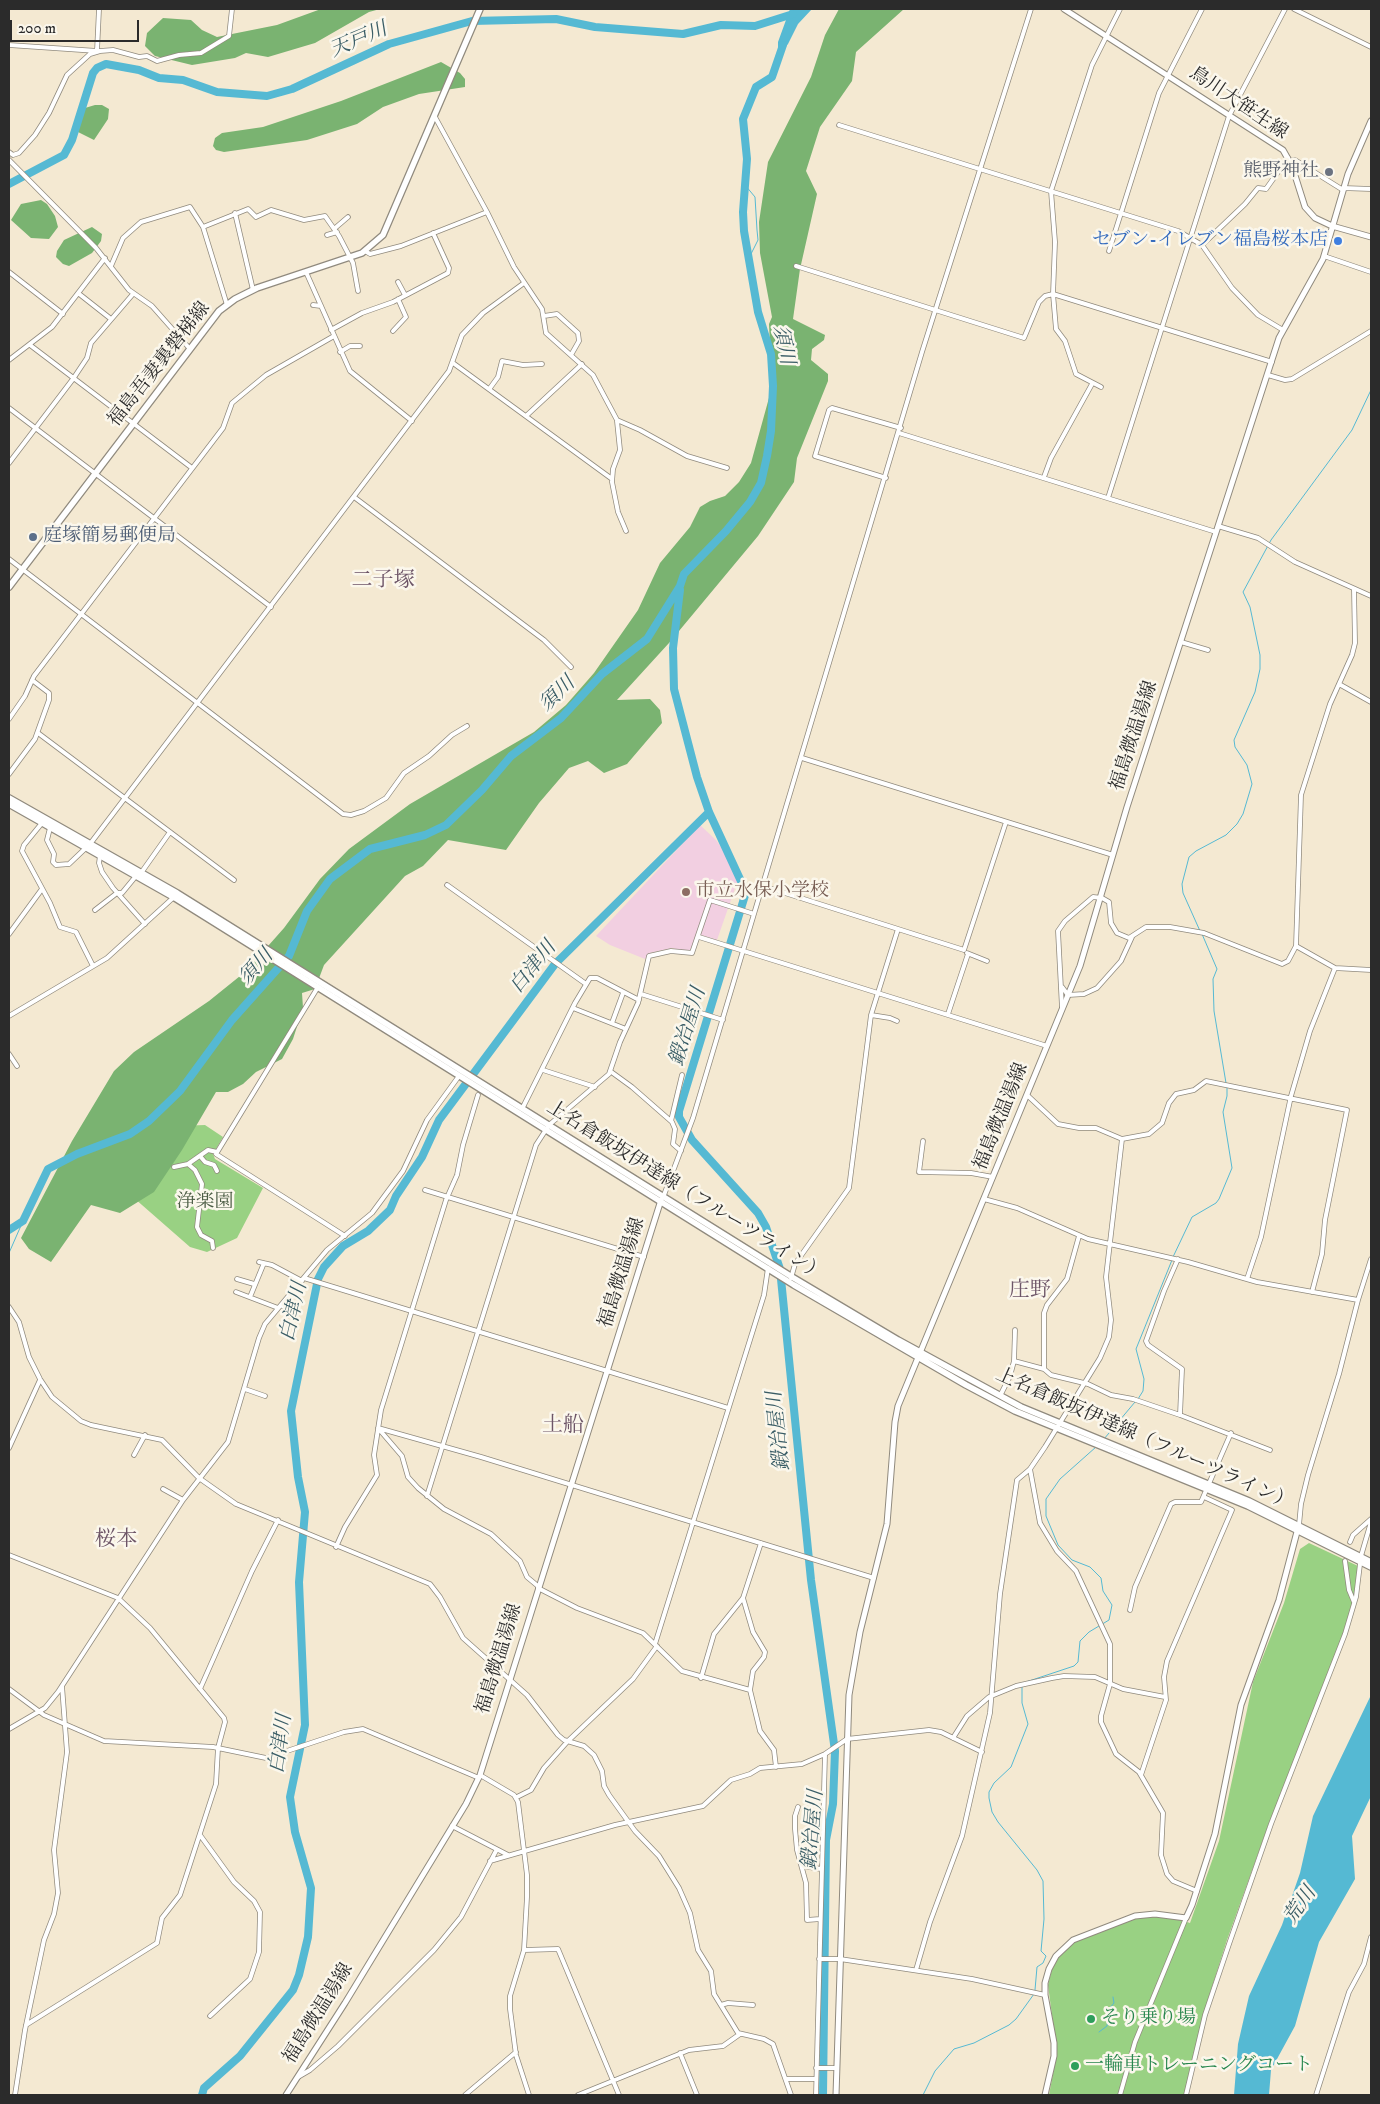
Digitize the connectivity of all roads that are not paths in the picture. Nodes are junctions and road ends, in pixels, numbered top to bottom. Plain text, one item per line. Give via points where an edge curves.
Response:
1 (99, 9) edge
2 (232, 9) edge
3 (480, 9) edge
4 (1031, 9) edge
5 (1064, 9) edge
6 (1120, 9) edge
7 (1202, 9) edge
8 (1284, 9) edge
9 (1294, 9) edge
10 (1106, 36) junction
11 (9, 46) edge
12 (1371, 47) edge
13 (97, 51) junction
14 (1168, 76) junction
15 (1229, 116) junction
16 (435, 117) junction
17 (1371, 121) edge
18 (839, 125) dead end
19 (9, 152) edge
20 (1289, 159) junction
21 (9, 160) edge
22 (981, 169) junction
23 (1343, 189) junction
24 (1371, 189) edge
25 (1052, 191) junction
26 (487, 212) junction
27 (235, 213) junction
28 (1122, 214) junction
29 (348, 217) dead end
30 (1332, 226) junction
31 (203, 227) junction
32 (336, 231) junction
33 (433, 232) junction
34 (327, 235) dead end
35 (1190, 237) junction
36 (1371, 237) edge
37 (1202, 245) junction
38 (365, 251) junction
39 (1109, 251) dead end
40 (1324, 256) junction
41 (105, 258) junction
42 (350, 258) junction
43 (111, 266) junction
44 (796, 266) dead end
45 (9, 272) edge
46 (306, 272) junction
47 (1371, 272) edge
48 (398, 282) dead end
49 (524, 283) junction
50 (252, 290) junction
51 (358, 291) dead end
52 (78, 294) junction
53 (133, 294) junction
54 (1052, 294) junction
55 (405, 295) junction
56 (398, 299) junction
57 (227, 305) junction
58 (313, 305) dead end
59 (321, 306) junction
60 (936, 309) junction
61 (63, 314) junction
62 (544, 316) junction
63 (111, 319) junction
64 (1162, 329) junction
65 (331, 330) junction
66 (1283, 330) junction
67 (393, 331) dead end
68 (1371, 331) edge
69 (334, 336) junction
70 (30, 345) junction
71 (360, 346) dead end
72 (190, 349) junction
73 (340, 352) junction
74 (572, 354) junction
75 (9, 360) edge
76 (1272, 362) junction
77 (453, 363) junction
78 (542, 364) dead end
79 (582, 364) junction
80 (1268, 375) junction
81 (73, 379) junction
82 (1092, 384) junction
83 (490, 388) junction
84 (1101, 388) dead end
85 (9, 408) edge
86 (526, 416) junction
87 (412, 420) junction
88 (617, 421) junction
89 (133, 424) junction
90 (35, 428) junction
91 (900, 430) junction
92 (9, 463) edge
93 (192, 468) junction
94 (727, 468) dead end
95 (95, 474) junction
96 (1044, 477) junction
97 (886, 478) junction
98 (612, 479) junction
99 (354, 497) junction
100 (1108, 498) junction
101 (154, 518) junction
102 (1218, 526) junction
103 (626, 531) dead end
104 (1216, 532) junction
105 (9, 559) edge
106 (22, 569) junction
107 (9, 587) edge
108 (1354, 588) junction
109 (1371, 596) edge
110 (271, 607) junction
111 (80, 615) junction
112 (1181, 642) junction
113 (1208, 650) dead end
114 (571, 667) dead end
115 (32, 680) junction
116 (1339, 684) junction
117 (1371, 702) edge
118 (197, 703) junction
119 (9, 720) edge
120 (468, 726) dead end
121 (38, 733) junction
122 (802, 758) junction
123 (9, 774) edge
124 (9, 798) edge
125 (126, 798) junction
126 (9, 804) edge
127 (1006, 822) junction
128 (42, 823) junction
129 (50, 828) junction
130 (170, 832) junction
131 (88, 846) junction
132 (1114, 855) junction
133 (100, 856) junction
134 (139, 874) junction
135 (234, 880) dead end
136 (447, 885) dead end
137 (763, 886) junction
138 (42, 889) junction
139 (118, 893) junction
140 (175, 895) junction
141 (1102, 898) junction
142 (95, 910) dead end
143 (754, 914) junction
144 (145, 924) junction
145 (898, 929) junction
146 (9, 934) edge
147 (699, 937) junction
148 (1132, 937) junction
149 (1296, 946) junction
150 (964, 950) junction
151 (743, 951) junction
152 (968, 954) junction
153 (987, 961) dead end
154 (93, 966) junction
155 (1335, 968) junction
156 (1371, 970) edge
157 (296, 971) junction
158 (586, 984) junction
159 (318, 987) junction
160 (1062, 987) junction
161 (878, 992) junction
162 (624, 993) junction
163 (641, 994) junction
164 (1068, 995) junction
165 (639, 1000) junction
166 (573, 1008) junction
167 (1062, 1010) junction
168 (948, 1014) junction
169 (870, 1015) junction
170 (9, 1016) edge
171 (723, 1020) junction
172 (897, 1021) dead end
173 (612, 1023) junction
174 (626, 1028) junction
175 (1047, 1046) junction
176 (9, 1054) edge
177 (17, 1066) dead end
178 (543, 1070) junction
179 (610, 1071) junction
180 (462, 1075) junction
181 (682, 1075) dead end
182 (595, 1087) junction
183 (480, 1090) junction
184 (1027, 1095) junction
185 (1291, 1098) junction
186 (522, 1109) junction
187 (671, 1121) junction
188 (547, 1128) junction
189 (1122, 1139) junction
190 (923, 1141) dead end
191 (682, 1151) junction
192 (217, 1152) junction
193 (200, 1156) junction
194 (188, 1164) junction
195 (174, 1167) dead end
196 (217, 1170) dead end
197 (993, 1177) junction
198 (424, 1190) dead end
199 (448, 1197) junction
200 (662, 1198) junction
201 (984, 1199) junction
202 (514, 1218) junction
203 (345, 1236) junction
204 (1079, 1236) junction
205 (1111, 1243) junction
206 (213, 1248) dead end
207 (644, 1257) junction
208 (1178, 1259) junction
209 (1371, 1259) edge
210 (258, 1262) dead end
211 (264, 1263) junction
212 (770, 1267) junction
213 (237, 1279) dead end
214 (790, 1279) junction
215 (1247, 1279) junction
216 (303, 1280) junction
217 (254, 1284) junction
218 (236, 1292) dead end
219 (1312, 1292) junction
220 (250, 1297) junction
221 (1358, 1300) junction
222 (9, 1307) edge
223 (279, 1307) junction
224 (412, 1312) junction
225 (294, 1313) dead end
226 (1015, 1330) dead end
227 (479, 1333) junction
228 (919, 1355) junction
229 (1014, 1361) junction
230 (1044, 1369) junction
231 (607, 1373) junction
232 (40, 1380) junction
233 (1085, 1383) junction
234 (245, 1390) junction
235 (265, 1396) dead end
236 (1000, 1396) junction
237 (728, 1408) junction
238 (1180, 1414) junction
239 (1057, 1426) junction
240 (378, 1428) junction
241 (1231, 1433) junction
242 (145, 1435) junction
243 (443, 1446) junction
244 (9, 1448) edge
245 (1270, 1450) dead end
246 (134, 1455) dead end
247 (1030, 1470) junction
248 (199, 1478) junction
249 (572, 1486) junction
250 (1208, 1487) junction
251 (162, 1489) dead end
252 (1221, 1495) junction
253 (427, 1496) junction
254 (1204, 1497) junction
255 (183, 1500) junction
256 (1217, 1503) junction
257 (278, 1520) junction
258 (1371, 1521) edge
259 (693, 1522) junction
260 (1299, 1527) junction
261 (1350, 1542) dead end
262 (761, 1543) junction
263 (336, 1547) junction
264 (9, 1555) edge
265 (1363, 1560) junction
266 (1345, 1561) dead end
267 (1371, 1562) edge
268 (1371, 1567) edge
269 (874, 1578) junction
270 (538, 1587) junction
271 (743, 1598) junction
272 (119, 1600) junction
273 (1354, 1602) junction
274 (1130, 1610) dead end
275 (656, 1645) junction
276 (510, 1678) junction
277 (701, 1678) junction
278 (1110, 1684) junction
279 (62, 1685) junction
280 (9, 1689) edge
281 (200, 1689) junction
282 (750, 1690) junction
283 (993, 1695) junction
284 (1165, 1697) junction
285 (40, 1712) junction
286 (66, 1726) junction
287 (9, 1729) edge
288 (953, 1738) junction
289 (847, 1739) junction
290 (568, 1742) junction
291 (218, 1748) junction
292 (982, 1752) junction
293 (825, 1754) junction
294 (776, 1767) junction
295 (1141, 1775) junction
296 (480, 1777) junction
297 (517, 1797) junction
298 (798, 1807) dead end
299 (629, 1822) junction
300 (452, 1826) junction
301 (200, 1835) junction
302 (496, 1851) junction
303 (525, 1852) junction
304 (508, 1855) junction
305 (490, 1862) junction
306 (803, 1866) junction
307 (821, 1869) junction
308 (1197, 1891) junction
309 (1186, 1918) junction
310 (820, 1919) junction
311 (1371, 1937) edge
312 (524, 1950) junction
313 (820, 1959) junction
314 (837, 1959) junction
315 (916, 1970) junction
316 (1045, 1995) junction
317 (721, 2005) junction
318 (753, 2005) dead end
319 (210, 2016) dead end
320 (26, 2025) junction
321 (740, 2034) junction
322 (516, 2052) junction
323 (680, 2053) junction
324 (818, 2068) junction
325 (834, 2068) junction
326 (298, 2076) junction
327 (786, 2079) junction
328 (816, 2079) junction
329 (613, 2081) junction
330 (15, 2095) edge
331 (286, 2095) edge
332 (465, 2095) edge
333 (529, 2095) edge
334 (578, 2095) edge
335 (619, 2095) edge
336 (697, 2095) edge
337 (791, 2095) edge
338 (816, 2095) edge
339 (836, 2095) edge
340 (1045, 2095) edge
341 (1120, 2095) edge
342 (1186, 2095) edge
343 (1316, 2095) edge

1 - 13 street
2 - 13 street via 229,36 201,53 157,61 117,51
3 - 16 main road, 福島吾妻裏磐梯線
4 - 22 street
5 - 10 main road, 鳥川大笹生線
6 - 10 street
7 - 14 street
8 - 15 street
9 - 12 street
10 - 14 main road, 鳥川大笹生線
10 - 25 street via 1092,65
11 - 13 street
13 - 19 street via 69,72 36,135 17,154
14 - 15 main road, 鳥川大笹生線
14 - 28 street via 1159,93
15 - 20 main road, 鳥川大笹生線 via 1279,147
15 - 35 street
16 - 26 street
16 - 38 main road, 福島吾妻裏磐梯線 via 383,236
17 - 23 main road, 福島微温湯線
18 - 22 street
20 - 23 street
20 - 30 main road, 鳥川大笹生線 via 1306,207 1315,218
20 - 37 street via 1266,189 1258,188
21 - 41 street
22 - 25 street
22 - 60 street
23 - 24 street
23 - 30 main road, 福島微温湯線
25 - 28 street
25 - 54 street via 1055,242
26 - 33 street
26 - 49 street
27 - 31 street
27 - 32 street via 250,209 256,217 271,210 304,220 325,216
27 - 50 street
28 - 35 street
28 - 39 street
29 - 32 street
30 - 36 main road, 鳥川大笹生線
30 - 40 main road, 福島微温湯線
31 - 43 street via 190,206 160,218 144,220 124,238
31 - 57 street
32 - 34 street
32 - 42 street
33 - 38 street via 401,246 370,254
33 - 55 street via 450,271
35 - 37 street
35 - 64 street
37 - 66 street via 1232,288 1258,315
38 - 42 main road, 福島吾妻裏磐梯線
40 - 47 street
40 - 66 main road, 福島微温湯線
41 - 43 street
41 - 52 street
42 - 46 main road, 福島吾妻裏磐梯線
42 - 51 street
43 - 53 street
44 - 60 street
45 - 61 street
46 - 50 main road, 福島吾妻裏磐梯線
46 - 59 street
48 - 55 street
49 - 62 street
49 - 77 street via 465,331 458,342
50 - 57 main road, 福島吾妻裏磐梯線
52 - 61 street
52 - 63 street
53 - 63 street
53 - 72 street via 152,306
54 - 60 street via 1038,302 1024,338
54 - 64 street
54 - 82 street via 1056,329 1065,341 1074,371
55 - 56 street
56 - 65 street via 362,312
56 - 67 street via 406,317
57 - 72 main road, 福島吾妻裏磐梯線
58 - 59 street
59 - 65 street
60 - 91 street
61 - 70 street via 48,332
62 - 74 street via 548,335
62 - 74 street via 557,314 578,334 579,341
63 - 81 street via 91,343 87,358
64 - 76 street
64 - 100 street
65 - 69 street
66 - 76 main road, 福島微温湯線
68 - 80 street via 1292,379
69 - 73 street
69 - 93 street via 266,375 235,399 222,428
70 - 75 street
70 - 81 street
71 - 73 street via 350,346
72 - 89 main road, 福島吾妻裏磐梯線
73 - 87 street via 358,379
74 - 79 street
76 - 80 main road, 福島微温湯線
77 - 83 street
77 - 87 street
78 - 83 street via 502,361 498,377
79 - 86 street
79 - 88 street via 596,380
80 - 102 main road, 福島微温湯線
81 - 89 street
81 - 90 street
82 - 84 street
82 - 96 street
83 - 86 street
85 - 90 street
86 - 98 street
87 - 99 street
88 - 94 street via 687,456
88 - 98 street via 620,450
89 - 93 street
89 - 95 main road, 福島吾妻裏磐梯線
90 - 92 street
90 - 95 street
91 - 96 street
91 - 97 street
91 - 97 street via 832,408 815,456
93 - 101 street
95 - 101 street
95 - 106 main road, 福島吾妻裏磐梯線
96 - 100 street
97 - 122 street
98 - 103 street
99 - 110 street
99 - 114 street via 544,640
100 - 104 street
101 - 110 street
101 - 111 street
102 - 104 main road, 福島微温湯線
102 - 108 street via 1258,538 1295,562
104 - 112 main road, 福島微温湯線
105 - 106 street
106 - 107 main road, 福島吾妻裏磐梯線
106 - 111 street
108 - 109 street
108 - 116 street via 1355,643
110 - 118 street
111 - 115 street
111 - 118 street
112 - 113 street
112 - 132 main road, 福島微温湯線
115 - 119 street
115 - 121 street via 50,696
116 - 117 street
116 - 149 street via 1312,755 1301,795
118 - 120 street via 346,815 386,798 404,773
118 - 125 street
121 - 123 street
121 - 125 street
122 - 127 street
122 - 137 street
124 - 131 main road, 上名倉飯坂伊達線（フルーツライン）
125 - 130 street
125 - 131 street
126 - 128 main road, 上名倉飯坂伊達線（フルーツライン）
127 - 132 street
127 - 150 street
128 - 129 main road, 上名倉飯坂伊達線（フルーツライン）
128 - 138 street via 22,849
129 - 131 main road, 上名倉飯坂伊達線（フルーツライン）
129 - 131 street via 47,840 55,864 69,864
130 - 134 street
130 - 135 street
131 - 133 main road, 上名倉飯坂伊達線（フルーツライン）
131 - 134 main road, 上名倉飯坂伊達線（フルーツライン）
132 - 141 main road, 福島微温湯線
133 - 134 main road, 上名倉飯坂伊達線（フルーツライン）
133 - 139 street via 99,867
134 - 139 street via 122,893
134 - 140 main road, 上名倉飯坂伊達線（フルーツライン）
136 - 158 street
137 - 143 street
137 - 145 street
138 - 146 street
138 - 154 street via 60,927 75,931
139 - 142 street
139 - 144 street
140 - 144 street
140 - 157 main road, 上名倉飯坂伊達線（フルーツライン）
141 - 148 street via 1109,902 1111,922 1117,933
141 - 160 street via 1093,897 1060,927
141 - 164 main road, 福島微温湯線
143 - 147 street via 710,900
143 - 151 street
144 - 154 street via 107,958
145 - 150 street
145 - 161 street
147 - 151 street
147 - 163 street via 692,953 673,951 649,956
148 - 149 street via 1151,926 1196,931 1284,964
148 - 164 street via 1121,961 1103,983 1090,992
149 - 155 street
150 - 152 street
151 - 161 street
151 - 171 street
152 - 153 street
152 - 168 street
154 - 170 street
155 - 156 street
155 - 185 street via 1310,1031
157 - 159 main road, 上名倉飯坂伊達線（フルーツライン）
157 - 180 main road, 上名倉飯坂伊達線（フルーツライン）
158 - 162 street via 594,977
158 - 166 street
159 - 180 main road, 上名倉飯坂伊達線（フルーツライン）
159 - 192 street
160 - 164 street
160 - 167 street
161 - 168 street
161 - 169 street
162 - 165 street
162 - 173 street
163 - 165 street
163 - 171 street
164 - 167 main road, 福島微温湯線
165 - 174 street
166 - 173 street
166 - 178 street
167 - 175 main road, 福島微温湯線
168 - 175 street
169 - 172 street
169 - 214 street via 849,1188 795,1264
171 - 191 street
173 - 174 street
174 - 179 street
175 - 184 main road, 福島微温湯線
176 - 177 street
178 - 182 street
178 - 186 street
179 - 182 street
179 - 187 street
180 - 183 main road, 上名倉飯坂伊達線（フルーツライン）
180 - 203 street via 427,1120 400,1176 368,1218
181 - 187 street
182 - 188 street
183 - 186 main road, 上名倉飯坂伊達線（フルーツライン）
183 - 188 main road, 上名倉飯坂伊達線（フルーツライン）
183 - 199 street
184 - 189 street via 1058,1124 1096,1128
184 - 197 main road, 福島微温湯線
185 - 189 street via 1206,1081 1194,1090 1176,1094 1162,1123 1149,1134
185 - 215 street via 1261,1237
185 - 219 street via 1348,1112
186 - 188 main road, 上名倉飯坂伊達線（フルーツライン）
187 - 191 street via 675,1129 673,1144
188 - 200 main road, 上名倉飯坂伊達線（フルーツライン）
188 - 202 street via 534,1149
189 - 205 street
190 - 197 street via 919,1172 971,1173
191 - 200 street
192 - 193 street via 211,1149
192 - 203 street via 217,1157
193 - 194 street
193 - 196 street
194 - 195 street
194 - 206 street via 202,1184 197,1227 201,1235 212,1241
197 - 201 main road, 福島微温湯線
198 - 199 street
199 - 202 street
199 - 224 street
200 - 207 main road, 福島微温湯線
200 - 212 main road, 上名倉飯坂伊達線（フルーツライン）
201 - 204 street via 1021,1209
201 - 228 main road, 福島微温湯線
202 - 207 street
202 - 227 street
203 - 216 street via 327,1250
204 - 205 street
204 - 230 street via 1068,1279 1044,1313
205 - 208 street
205 - 233 street via 1106,1286 1111,1320 1109,1337
207 - 231 main road, 福島微温湯線
208 - 215 street
208 - 238 street via 1146,1340 1148,1345 1182,1369
209 - 221 street
210 - 211 street
211 - 216 street
211 - 217 street
212 - 214 main road, 上名倉飯坂伊達線（フルーツライン）
212 - 237 street
213 - 217 street
214 - 228 main road, 上名倉飯坂伊達線（フルーツライン）
215 - 219 street
216 - 223 street
216 - 224 street
217 - 220 street
218 - 220 street
219 - 221 street
220 - 223 street
221 - 260 street via 1306,1483
222 - 232 street via 19,1322 29,1357
223 - 225 street
223 - 234 street via 261,1332
224 - 227 street
224 - 240 street
226 - 229 street
227 - 231 street
227 - 243 street
228 - 236 main road, 上名倉飯坂伊達線（フルーツライン）
228 - 239 main road, 上名倉飯坂伊達線（フルーツライン） via 1015,1411
228 - 269 main road, 福島微温湯線 via 895,1422 889,1510
229 - 230 street
229 - 236 street
230 - 233 street via 1051,1375
231 - 237 street
231 - 249 main road, 福島微温湯線
232 - 242 street via 52,1397 84,1423
232 - 244 street
233 - 238 street via 1111,1395
233 - 239 street
234 - 235 street
234 - 248 street via 228,1442
236 - 239 main road, 上名倉飯坂伊達線（フルーツライン）
237 - 259 street
238 - 241 street
239 - 247 street
239 - 250 main road, 上名倉飯坂伊達線（フルーツライン）
240 - 243 street
240 - 253 street via 402,1456 411,1481
240 - 263 street via 374,1455 377,1475
241 - 245 street
241 - 250 street
242 - 246 street
242 - 248 street via 165,1442
243 - 249 street
243 - 253 street
247 - 278 street via 1038,1520 1057,1551 1076,1571 1108,1640 1112,1655
247 - 283 street via 1017,1480 1009,1528 1000,1594
248 - 255 street
248 - 257 street via 236,1504
249 - 259 street
249 - 270 main road, 福島微温湯線
250 - 252 main road, 上名倉飯坂伊達線（フルーツライン）
250 - 254 street
250 - 260 main road, 上名倉飯坂伊達線（フルーツライン）
251 - 255 street
252 - 256 street
252 - 260 main road, 上名倉飯坂伊達線（フルーツライン）
253 - 270 street via 491,1534 514,1554 527,1577
254 - 256 street
254 - 274 street via 1198,1504 1171,1504 1135,1587
255 - 272 street
256 - 284 street via 1232,1510 1167,1661
257 - 263 street
257 - 281 street
258 - 261 street via 1353,1534
258 - 265 street
259 - 262 street
259 - 275 street
260 - 265 main road, 上名倉飯坂伊達線（フルーツライン）
260 - 308 main road via 1279,1600 1244,1697 1217,1826
262 - 269 street
262 - 271 street
263 - 276 street via 430,1584 462,1638
264 - 272 street
265 - 267 main road, 上名倉飯坂伊達線（フルーツライン）
265 - 268 main road, 上名倉飯坂伊達線（フルーツライン）
265 - 273 street
266 - 273 street
269 - 289 main road, 福島微温湯線 via 852,1672
270 - 275 street via 577,1608 640,1631
270 - 276 main road, 福島微温湯線
271 - 277 street via 715,1631
271 - 282 street via 754,1632 765,1652 753,1671
272 - 279 street
272 - 281 street via 150,1628
273 - 342 street via 1337,1658 1271,1824 1228,1944 1205,2015
275 - 277 street via 678,1669
275 - 290 street via 633,1679
276 - 290 street via 532,1700 552,1729
276 - 296 main road, 福島微温湯線
277 - 282 street
278 - 283 street via 1093,1676 1064,1676 1020,1685
278 - 284 street via 1122,1690
278 - 295 street via 1101,1722 1116,1754
279 - 285 street
279 - 286 street
280 - 285 street
281 - 291 street via 224,1718
282 - 294 street via 760,1731 774,1750
283 - 288 street via 967,1716
283 - 292 street
284 - 295 street
285 - 286 street
285 - 287 street
286 - 291 street via 115,1742
286 - 320 street via 66,1766 54,1850 58,1893 44,1940
288 - 289 street via 929,1730
288 - 292 street
289 - 293 street
289 - 314 main road, 福島微温湯線
290 - 297 street via 544,1768 530,1790
290 - 299 street via 584,1746 594,1755 607,1792
291 - 296 street via 266,1758 344,1732 363,1729
291 - 301 street via 217,1780
292 - 315 street via 962,1836
293 - 294 street via 802,1764
293 - 307 street
294 - 299 street via 760,1768 731,1780 703,1806
295 - 308 street via 1163,1813 1161,1855 1166,1874 1173,1881
296 - 297 street
296 - 300 main road, 福島微温湯線
297 - 303 street
298 - 306 street via 795,1829
299 - 303 street
299 - 317 street via 659,1856 679,1888 690,1914 698,1950 711,1971 712,1989
300 - 302 street
300 - 326 main road, 福島微温湯線
301 - 319 street via 260,1912 259,1952 250,1979
301 - 320 street via 180,1895 162,1918 157,1943
302 - 304 street
302 - 305 street
303 - 304 street
303 - 312 street via 528,1882
304 - 305 street
305 - 326 street via 461,1917 434,1950 338,2046 304,2075
306 - 307 street
306 - 310 street via 807,1920
307 - 310 street
308 - 309 main road
309 - 316 main road via 1155,1914 1135,1916 1073,1940 1051,1964
309 - 341 street via 1132,2049
310 - 313 street
311 - 343 street via 1364,1964 1348,1994
312 - 322 street via 510,1996
312 - 329 street via 558,1949
313 - 314 street
313 - 324 street
314 - 315 street
314 - 325 main road, 福島微温湯線
315 - 316 street
316 - 340 main road via 1054,2042
317 - 318 street
317 - 321 street
320 - 330 street
321 - 323 street via 723,2046
321 - 327 street via 774,2044
322 - 332 street
322 - 333 street
323 - 329 street
323 - 336 street
324 - 325 street
324 - 328 street
325 - 339 main road, 福島微温湯線
326 - 331 main road, 福島微温湯線
327 - 328 street
327 - 337 street
328 - 338 street
329 - 334 street
329 - 335 street

